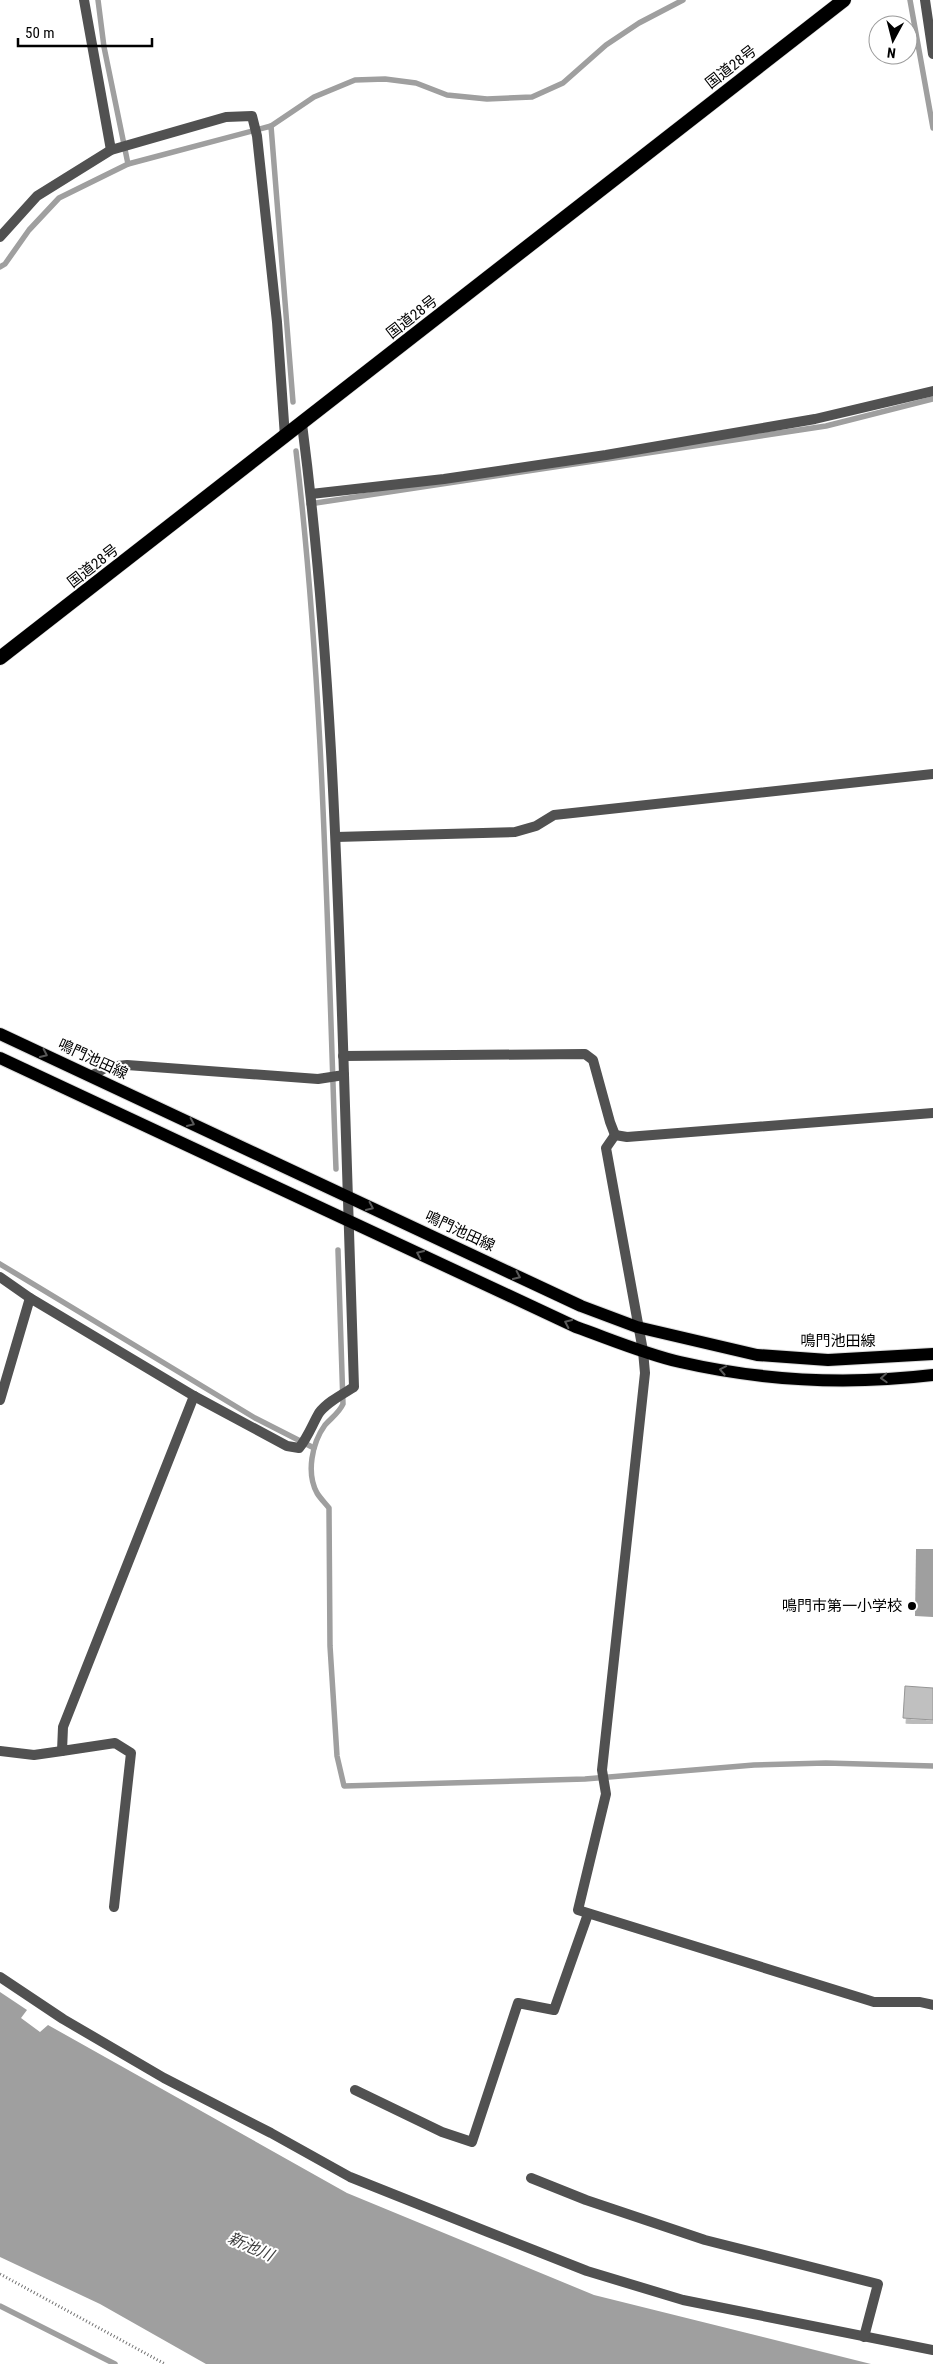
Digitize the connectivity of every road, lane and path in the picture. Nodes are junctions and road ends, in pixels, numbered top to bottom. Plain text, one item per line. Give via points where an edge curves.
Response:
1 (84, 0) edge
2 (844, 0) edge
3 (925, 0) edge
4 (933, 54) edge
5 (115, 148) junction
6 (0, 237) edge
7 (933, 390) edge
8 (302, 424) junction
9 (285, 437) junction
10 (311, 495) junction
11 (0, 658) edge
12 (933, 774) edge
13 (336, 837) junction
14 (0, 1034) edge
15 (343, 1056) junction
16 (0, 1058) edge
17 (91, 1076) junction
18 (340, 1076) junction
19 (933, 1113) edge
20 (616, 1135) junction
21 (347, 1196) junction
22 (348, 1220) junction
23 (0, 1277) edge
24 (30, 1298) junction
25 (637, 1328) junction
26 (643, 1351) junction
27 (933, 1354) edge
28 (933, 1375) edge
29 (194, 1396) junction
30 (0, 1400) edge
31 (0, 1751) edge
32 (62, 1751) junction
33 (114, 1907) dead end
34 (588, 1914) junction
35 (0, 1977) edge
36 (933, 2005) edge
37 (355, 2090) dead end
38 (532, 2178) dead end
39 (0, 2274) edge
40 (864, 2337) junction
41 (933, 2350) edge
42 (165, 2364) edge

1 - 5 street
2 - 8 highway, 国道28号
3 - 4 street
5 - 6 street via 37,196
5 - 9 street via 226,117 252,116 257,136 277,322
7 - 10 street via 815,418 606,455
8 - 9 highway, 国道28号
8 - 10 street
9 - 11 highway, 国道28号
10 - 13 street
12 - 13 street via 554,815 536,826 515,832
13 - 15 street
14 -> 17 main road, 鳴門池田線
15 - 18 street
15 - 20 street via 585,1054 593,1060
16 - 22 main road
17 - 18 street via 107,1067 127,1065 318,1079
17 -> 21 main road, 鳴門池田線
18 - 21 street
19 - 20 street via 627,1137
20 - 25 street via 606,1148
21 - 22 street
21 -> 25 main road, 鳴門池田線 via 581,1306
26 -> 22 main road via 576,1327
22 - 29 street via 354,1388 320,1412 299,1448 287,1446
23 - 24 street
24 - 29 street
24 - 30 street
25 - 26 street
25 - 27 main road, 鳴門池田線 via 757,1355 828,1360
28 -> 26 main road via 829,1381 752,1376 679,1362
26 - 34 street via 645,1373 602,1770 606,1794 578,1910
29 - 32 street via 63,1727
31 - 32 street via 34,1755
32 - 33 street via 114,1743 131,1753
34 - 36 street via 874,2002
34 - 37 street via 554,2010 518,2003 472,2142 442,2132
35 - 40 street via 63,2019 164,2078 350,2177 587,2271 683,2300
38 - 40 street via 705,2240 878,2284
39 - 42 path
40 - 41 street

